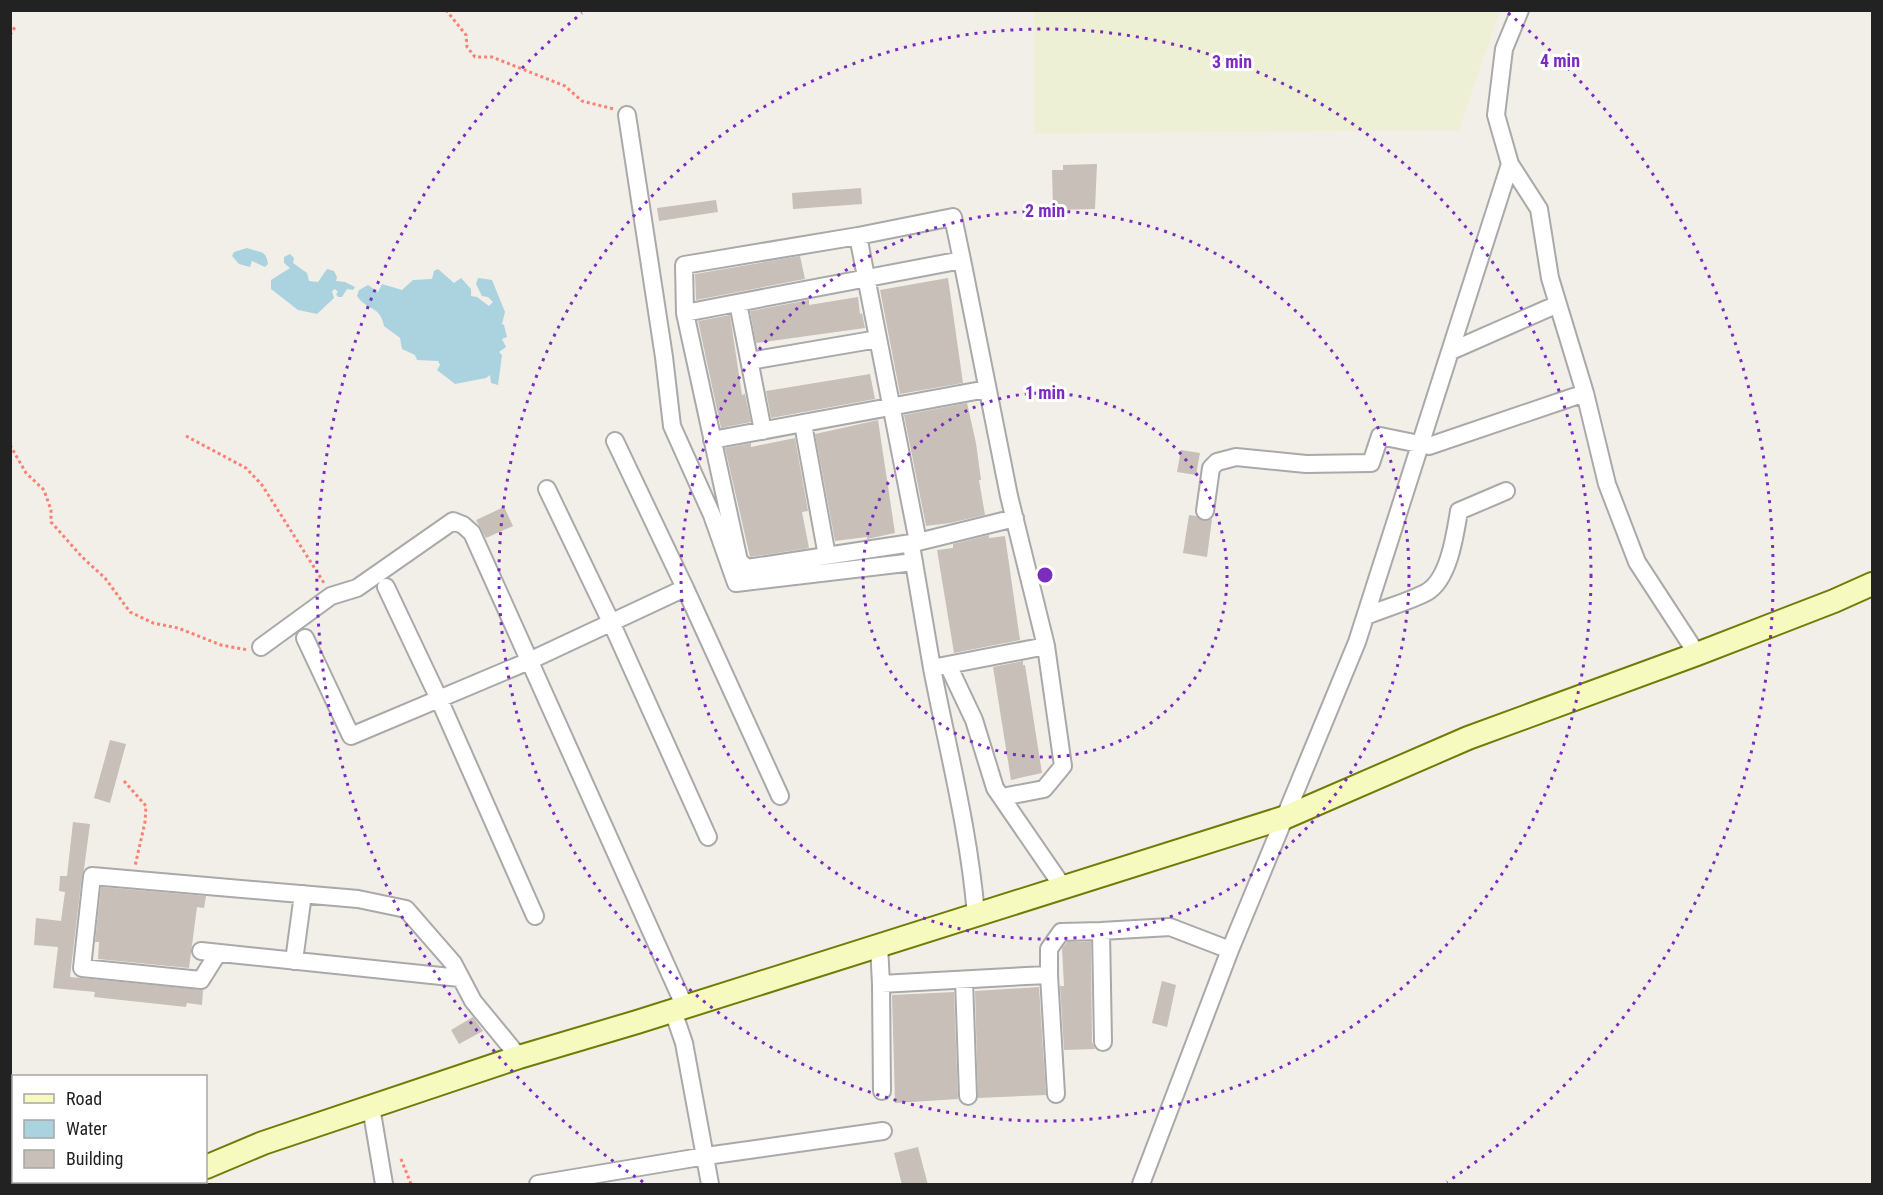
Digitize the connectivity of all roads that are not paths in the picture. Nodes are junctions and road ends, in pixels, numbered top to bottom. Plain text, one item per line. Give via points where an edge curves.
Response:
1 (1520, 10) edge
2 (627, 115) road end
3 (1510, 164) junction
4 (858, 236) junction
5 (962, 260) junction
6 (866, 278) junction
7 (738, 303) junction
8 (1558, 304) junction
9 (684, 313) junction
10 (878, 339) junction
11 (1451, 351) junction
12 (750, 361) junction
13 (987, 389) junction
14 (1585, 393) junction
15 (892, 408) junction
16 (803, 424) junction
17 (763, 431) junction
18 (712, 440) junction
19 (615, 441) dead end
20 (1421, 444) junction
21 (547, 489) dead end
22 (1506, 491) dead end
23 (1205, 511) dead end
24 (1015, 518) junction
25 (914, 542) junction
26 (827, 556) junction
27 (914, 562) junction
28 (1872, 584) edge
29 (386, 587) dead end
30 (684, 588) junction
31 (1366, 616) junction
32 (611, 622) junction
33 (305, 638) dead end
34 (1046, 646) junction
35 (261, 647) road end
36 (1697, 654) junction
37 (529, 661) junction
38 (940, 667) junction
39 (439, 699) junction
40 (780, 796) dead end
41 (1002, 797) junction
42 (1286, 817) junction
43 (708, 837) dead end
44 (1063, 887) junction
45 (303, 894) junction
46 (976, 915) junction
47 (535, 916) dead end
48 (1101, 931) junction
49 (879, 945) junction
50 (1230, 950) junction
51 (294, 961) junction
52 (1049, 975) junction
53 (460, 978) junction
54 (964, 980) junction
55 (881, 984) junction
56 (679, 1009) junction
57 (1103, 1042) dead end
58 (519, 1057) junction
59 (882, 1091) dead end
60 (1056, 1095) dead end
61 (968, 1096) dead end
62 (370, 1107) junction
63 (883, 1131) dead end
64 (706, 1156) junction
65 (207, 1167) edge
66 (384, 1185) edge
67 (538, 1185) edge
68 (710, 1185) edge
69 (1141, 1185) edge

1 - 3 street via 1504,49 1496,115
2 - 27 street via 672,426 712,514 736,583
3 - 8 street via 1539,210
3 - 11 street
4 - 5 street via 953,217
4 - 6 street
4 - 9 street via 684,265
5 - 6 street
5 - 13 street
6 - 7 street
6 - 10 street
7 - 9 street
7 - 12 street
8 - 11 street
8 - 14 street
9 - 18 street
10 - 12 street
10 - 15 street
11 - 20 street
12 - 17 street
13 - 15 street
13 - 24 street
14 - 20 street via 1430,446
14 - 36 street via 1607,484 1637,562
15 - 16 street
15 - 25 street
16 - 17 street
16 - 26 street
17 - 18 street
18 - 26 street via 739,561 747,568
19 - 30 street
20 - 23 street via 1380,436 1371,463 1306,464 1236,457 1217,462 1211,468
20 - 31 street
21 - 32 street
22 - 31 street via 1459,511 1443,574 1429,591
24 - 25 street
24 - 34 street
25 - 26 street
25 - 27 street
27 - 38 street
28 - 36 main road
29 - 39 street
30 - 32 street
30 - 40 street
31 - 42 street
32 - 37 street
32 - 43 street
33 - 39 street via 351,736
34 - 38 street
34 - 41 street via 1063,766 1044,789
35 - 37 street via 331,596 357,588 453,521 472,533
36 - 42 main road via 1468,738
37 - 39 street
37 - 56 street
38 - 41 street via 974,720 995,788
38 - 46 street
39 - 47 street
41 - 44 street
42 - 44 main road
42 - 50 street
44 - 46 main road
45 - 51 street
45 - 51 street via 92,876 82,968 201,980 210,952
45 - 53 street via 406,909 453,963
46 - 49 main road
48 - 50 street via 1170,927
48 - 52 street via 1061,932 1048,949
48 - 57 street
49 - 55 street
49 - 56 main road
50 - 69 street
51 - 53 street
52 - 54 street
52 - 60 street
53 - 58 street via 473,1001
54 - 55 street
54 - 61 street
55 - 59 street
56 - 58 main road
56 - 64 street
58 - 62 main road
62 - 65 main road
62 - 66 street
63 - 64 street
64 - 67 street
64 - 68 street

